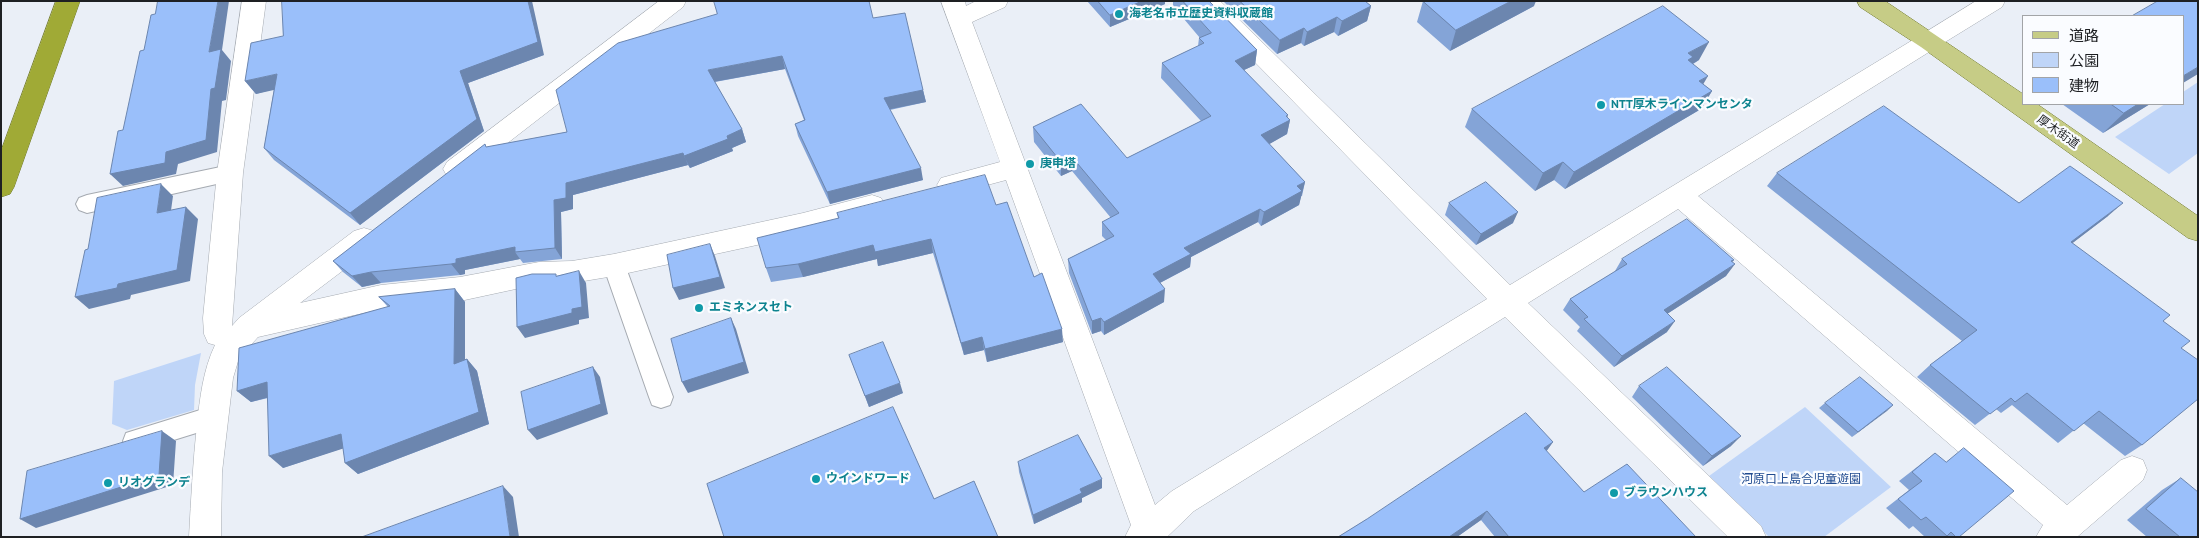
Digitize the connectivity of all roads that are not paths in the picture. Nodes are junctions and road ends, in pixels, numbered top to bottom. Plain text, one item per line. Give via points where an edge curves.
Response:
1 (68, 1) edge
2 (254, 1) edge
3 (675, 1) edge
4 (997, 1) edge
5 (1206, 1) edge
6 (1868, 1) edge
7 (1994, 1) edge
8 (956, 10) edge
9 (1929, 41) junction
10 (1014, 168) junction
11 (230, 173) junction
12 (438, 182) edge
13 (1, 187) edge
14 (927, 191) edge
15 (1680, 196) junction
16 (898, 198) edge
17 (87, 204) dead end
18 (383, 224) edge
19 (2198, 230) edge
20 (614, 265) junction
21 (1509, 302) junction
22 (242, 334) junction
23 (662, 398) dead end
24 (213, 417) junction
25 (111, 448) edge
26 (2132, 470) dead end
27 (2060, 531) edge
28 (1147, 535) edge
29 (205, 537) edge
30 (1750, 537) edge

1 - 13 highway
2 - 11 street
3 - 12 street
4 - 8 street
5 - 21 street
6 - 9 main road, 厚木街道
7 - 9 street
8 - 10 street
9 - 15 street
9 - 19 main road, 厚木街道
10 - 14 street
10 - 28 street
11 - 17 lane
11 - 22 street via 218,334
15 - 21 street
15 - 27 street
16 - 20 street via 802,224
18 - 22 street
20 - 22 street via 572,272 539,273 460,289 381,297
20 - 23 lane
21 - 28 street via 1183,502
21 - 30 street
22 - 24 street via 226,352 218,378
24 - 25 lane
24 - 29 street
26 - 27 street

